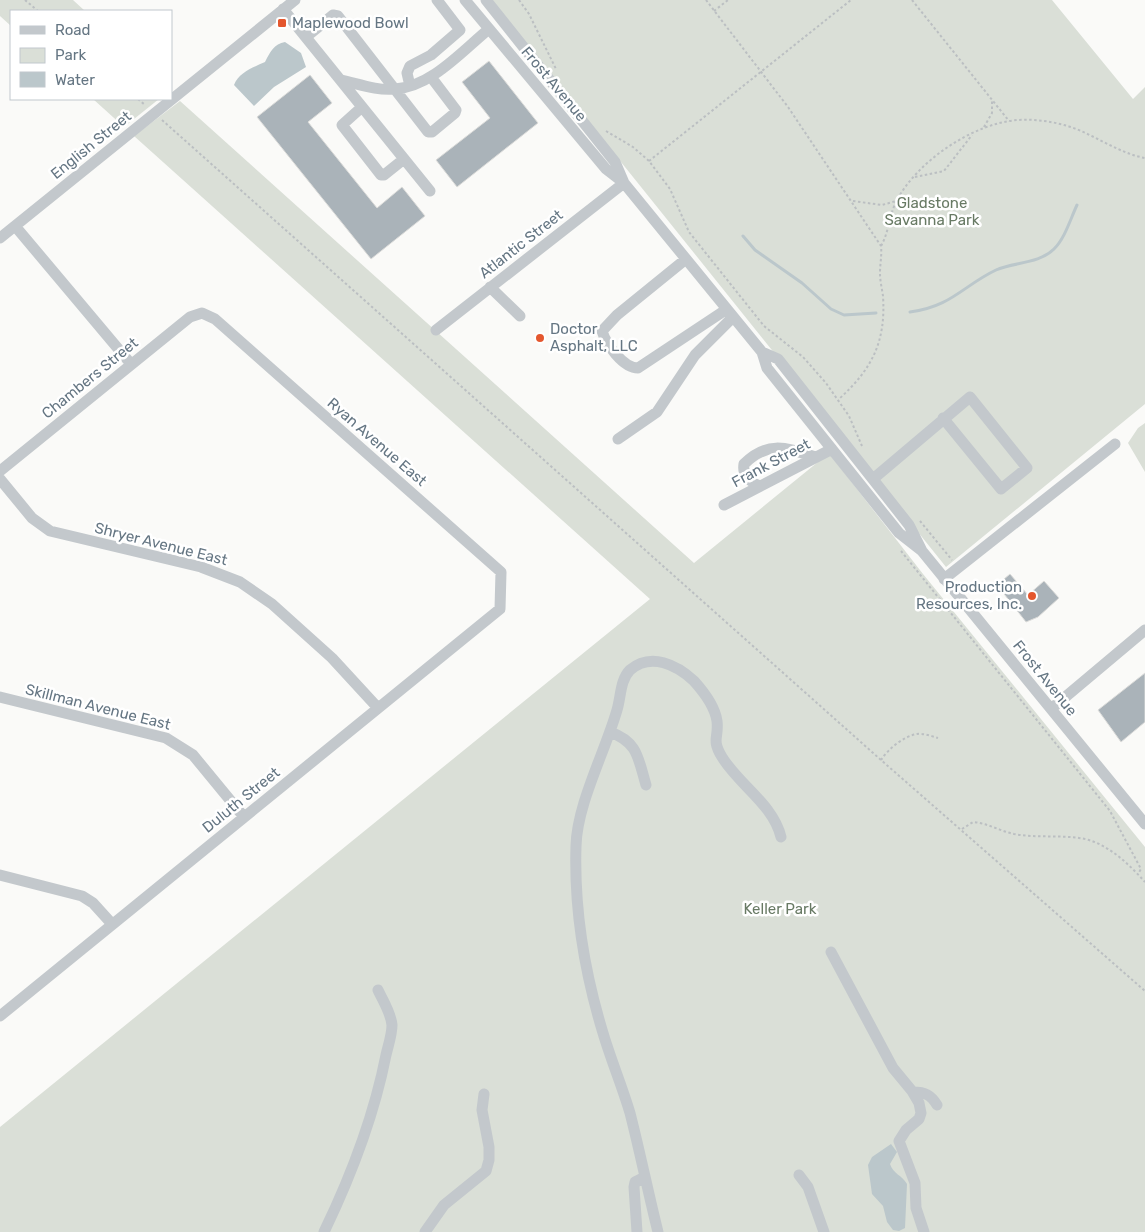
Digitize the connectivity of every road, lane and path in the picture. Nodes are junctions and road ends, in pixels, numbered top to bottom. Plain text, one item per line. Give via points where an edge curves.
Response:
1 (25, 0) edge
2 (294, 0) edge
3 (465, 0) edge
4 (486, 0) edge
5 (519, 0) edge
6 (706, 0) edge
7 (728, 0) edge
8 (851, 0) edge
9 (912, 0) edge
10 (443, 2) edge
11 (283, 9) junction
12 (37, 10) edge
13 (714, 11) junction
14 (489, 29) junction
15 (306, 37) junction
16 (558, 71) dead end
17 (761, 72) junction
18 (430, 77) junction
19 (341, 80) junction
20 (410, 86) junction
21 (396, 89) junction
22 (172, 99) edge
23 (139, 100) edge
24 (171, 100) edge
25 (992, 100) junction
26 (362, 107) junction
27 (154, 114) junction
28 (1009, 122) junction
29 (603, 128) dead end
30 (983, 128) junction
31 (973, 133) junction
32 (1145, 158) edge
33 (404, 159) junction
34 (649, 161) junction
35 (915, 176) junction
36 (624, 183) junction
37 (430, 191) dead end
38 (852, 200) junction
39 (896, 201) junction
40 (15, 226) junction
41 (0, 238) edge
42 (881, 246) junction
43 (686, 259) junction
44 (490, 287) junction
45 (730, 313) junction
46 (202, 314) joint
47 (520, 316) dead end
48 (436, 330) dead end
49 (762, 352) junction
50 (131, 364) junction
51 (838, 400) junction
52 (943, 418) junction
53 (618, 439) dead end
54 (1115, 444) dead end
55 (832, 449) junction
56 (865, 451) dead end
57 (816, 457) junction
58 (0, 471) edge
59 (873, 478) junction
60 (0, 479) edge
61 (760, 486) junction
62 (724, 505) dead end
63 (917, 516) dead end
64 (898, 546) dead end
65 (922, 551) junction
66 (958, 568) junction
67 (944, 579) junction
68 (500, 609) joint
69 (1145, 630) edge
70 (0, 698) edge
71 (378, 708) junction
72 (1051, 709) junction
73 (610, 732) junction
74 (938, 738) dead end
75 (881, 760) junction
76 (646, 785) dead end
77 (244, 817) junction
78 (1145, 824) edge
79 (961, 830) junction
80 (781, 837) dead end
81 (1138, 874) junction
82 (0, 875) edge
83 (1145, 882) edge
84 (112, 924) junction
85 (831, 952) dead end
86 (378, 990) dead end
87 (1145, 992) edge
88 (0, 1015) edge
89 (913, 1092) junction
90 (484, 1094) dead end
91 (938, 1105) dead end
92 (799, 1175) dead end
93 (644, 1177) junction
94 (324, 1232) edge
95 (425, 1232) edge
96 (636, 1232) edge
97 (658, 1232) edge
98 (824, 1232) edge
99 (924, 1232) edge

1 - 12 path
2 - 11 street, English Street
3 - 14 street, Frost Avenue
4 - 36 street, Frost Avenue via 615,162
5 - 16 path
6 - 13 path
7 - 13 path
8 - 17 path
9 - 25 path
10 - 20 street via 460,30 431,55 410,66 407,73
11 - 15 street
11 - 22 street, English Street
13 - 17 path
14 - 18 street
14 - 36 street, Frost Avenue via 606,170
15 - 19 street
15 - 21 street via 336,15
17 - 34 path
17 - 38 path
18 - 20 street
18 - 21 street via 456,110 432,132 428,132
19 - 21 street via 374,88
19 - 26 street
20 - 21 street
23 - 27 path
24 - 27 street, English Street
25 - 28 path
25 - 30 path via 992,113
26 - 33 street
26 - 33 street via 342,125 381,175
27 - 40 street, English Street
27 - 75 path
28 - 30 path
28 - 32 path via 1036,119 1065,125
29 - 34 path
30 - 31 path
31 - 35 path via 962,137
31 - 35 path via 944,171
33 - 37 street
34 - 51 path via 670,190 689,232 727,281 774,336 803,357
35 - 39 path
36 - 43 street, Frost Avenue
36 - 44 street, Atlantic Street
38 - 39 path via 882,206
38 - 42 path
39 - 42 path
40 - 41 street, English Street
40 - 50 street
42 - 51 path via 883,317 877,350 854,385
43 - 45 street, Frost Avenue
43 - 45 street via 616,315 602,331 622,362 638,368
44 - 47 street
44 - 48 street, Atlantic Street
45 - 49 street, Frost Avenue
45 - 53 street via 695,354 657,412
46 - 50 street, Chambers Street via 190,317
46 - 68 street, Ryan Avenue East via 215,319 501,572
49 - 55 street, Frost Avenue via 767,368
49 - 59 street, Frost Avenue via 778,359
50 - 58 street, Chambers Street
51 - 56 path
52 - 52 street via 970,397 1028,468 1001,489
52 - 59 street
54 - 66 street
55 - 57 street, Frank Street
55 - 65 street, Frost Avenue via 899,533
57 - 61 street, Frank Street
57 - 61 street via 782,446 766,450 744,464 747,479
59 - 65 street, Frost Avenue via 909,524
60 - 71 street, Shryer Avenue East via 32,518 50,531 201,567 240,582 272,604 332,658
61 - 62 street, Frank Street
63 - 66 path
64 - 81 path via 1110,811 1141,868
65 - 67 street, Frost Avenue
66 - 67 street
67 - 72 street, Frost Avenue
68 - 71 street, Duluth Street
69 - 72 street
70 - 77 street, Skillman Avenue East via 166,738 193,755
71 - 77 street, Duluth Street
72 - 78 street, Frost Avenue
73 - 76 street via 623,737 634,747
73 - 80 street via 624,679 630,670 657,661 678,668 695,682 712,706 716,718 716,746 723,759 776,819
73 - 93 street via 578,822 576,871 592,996 629,1112
74 - 75 path via 918,734 906,738
75 - 79 path
77 - 84 street, Duluth Street
79 - 81 path via 973,822 1014,834 1080,838 1108,849
79 - 87 path
81 - 83 path
82 - 84 street via 82,896
84 - 88 street, Duluth Street
85 - 89 street via 893,1068
86 - 94 street via 392,1027 383,1070 364,1133
89 - 91 street via 922,1092
89 - 99 street via 921,1113 900,1142 915,1183 916,1208
90 - 95 street via 482,1110 489,1147 486,1170 444,1205
92 - 98 street via 808,1187
93 - 96 street via 635,1182 634,1187
93 - 97 street

